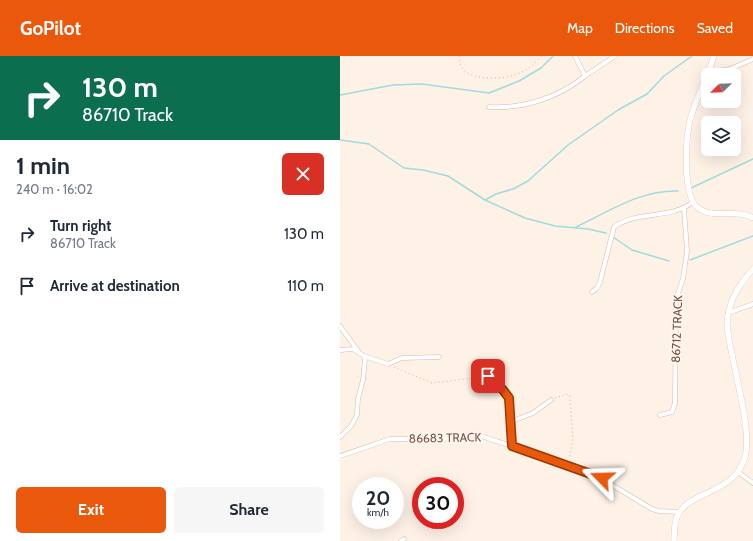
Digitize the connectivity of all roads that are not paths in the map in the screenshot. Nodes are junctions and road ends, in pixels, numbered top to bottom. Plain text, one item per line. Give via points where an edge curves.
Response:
1 (575, 56) edge
2 (615, 56) edge
3 (714, 56) edge
4 (753, 59) edge
5 (710, 68) edge
6 (732, 68) edge
7 (585, 76) junction
8 (701, 91) edge
9 (489, 107) dead end
10 (693, 202) junction
11 (684, 209) junction
12 (751, 215) edge
13 (753, 269) edge
14 (592, 292) dead end
15 (753, 304) edge
16 (727, 313) junction
17 (340, 326) edge
18 (340, 350) edge
19 (358, 351) junction
20 (364, 356) junction
21 (439, 357) dead end
22 (488, 376) road end
23 (551, 400) road end
24 (660, 415) dead end
25 (510, 422) junction
26 (340, 437) edge
27 (512, 446) junction
28 (340, 456) edge
29 (738, 472) junction
30 (753, 483) edge
31 (679, 512) junction
32 (674, 541) edge

1 - 7 street
2 - 7 street
3 - 5 street
4 - 6 street
7 - 9 street via 558,94 524,106
8 - 10 street via 690,120 688,134 688,185
10 - 11 street
10 - 12 street via 704,210
11 - 14 street via 635,218 614,227 600,282
11 - 24 street, 86712 TRACK via 687,251 676,299 675,403 672,412
13 - 16 street via 736,289
15 - 16 street
16 - 29 street via 728,337 748,434 746,457
17 - 19 street
18 - 19 street
19 - 20 street
20 - 21 street via 388,364 402,358
20 - 26 street via 357,415
22 - 25 street via 509,398
23 - 25 street via 533,412
25 - 27 street
27 - 28 street, 86683 TRACK via 478,435 444,440 398,438
27 - 31 street, 86683 TRACK via 602,478 652,509
29 - 30 street
29 - 31 street via 721,487 692,501
31 - 32 street via 674,526

